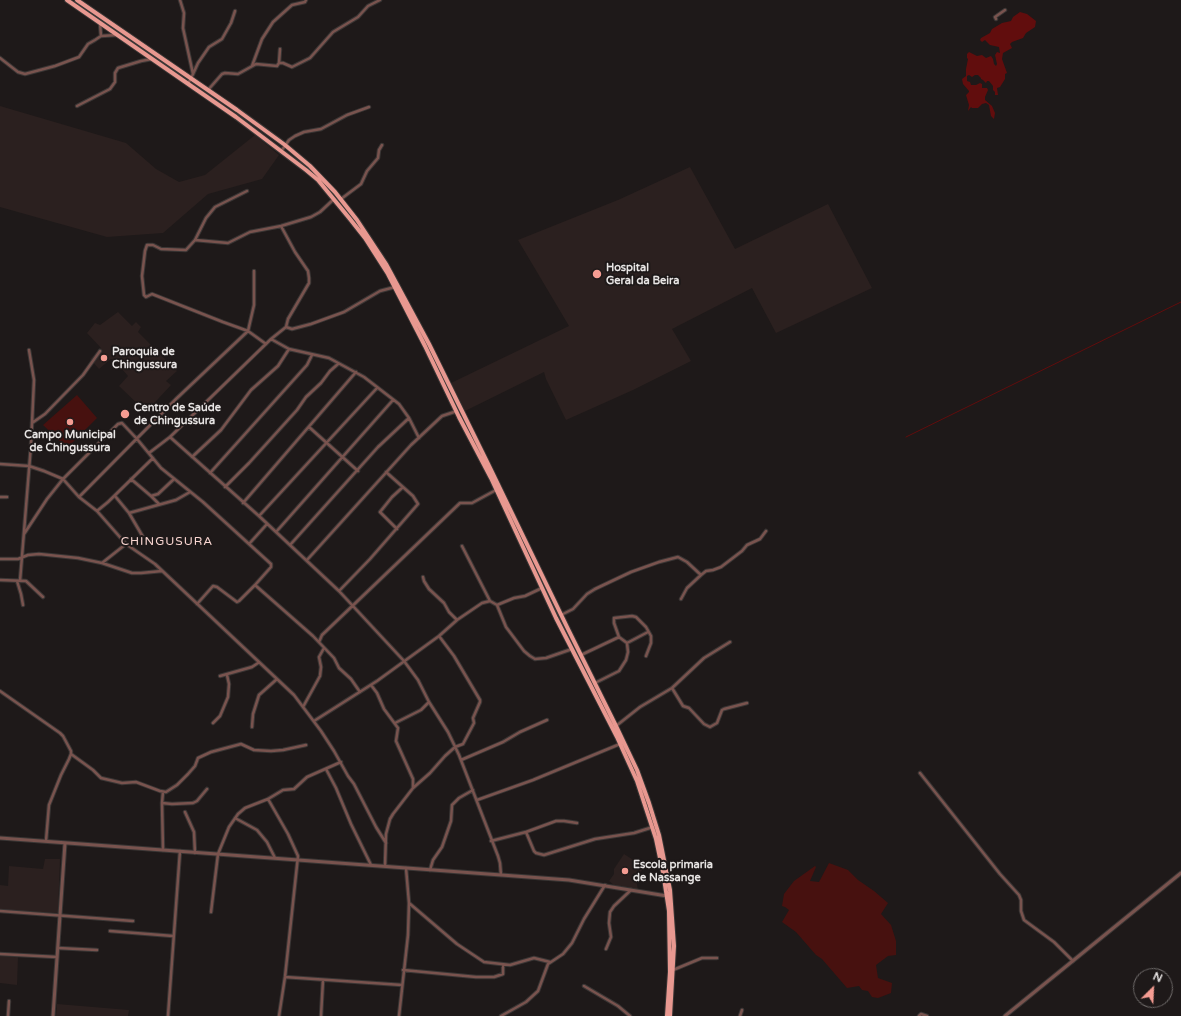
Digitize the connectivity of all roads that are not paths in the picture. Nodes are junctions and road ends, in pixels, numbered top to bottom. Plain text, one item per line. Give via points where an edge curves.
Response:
1 (68, 0) edge
2 (77, 0) edge
3 (180, 0) edge
4 (306, 0) edge
5 (380, 0) edge
6 (1005, 10) dead end
7 (235, 11) dead end
8 (996, 19) dead end
9 (100, 23) junction
10 (118, 35) junction
11 (101, 36) junction
12 (280, 50) dead end
13 (0, 58) edge
14 (152, 59) junction
15 (279, 63) junction
16 (252, 66) junction
17 (193, 74) junction
18 (190, 79) junction
19 (188, 84) junction
20 (208, 90) junction
21 (77, 106) dead end
22 (369, 107) dead end
23 (285, 145) junction
24 (382, 145) dead end
25 (282, 150) junction
26 (247, 191) dead end
27 (334, 198) junction
28 (341, 199) junction
29 (280, 226) junction
30 (195, 240) junction
31 (254, 271) dead end
32 (395, 287) junction
33 (286, 326) junction
34 (248, 331) junction
35 (271, 339) junction
36 (266, 344) junction
37 (289, 349) junction
38 (29, 350) dead end
39 (100, 351) dead end
40 (312, 355) junction
41 (338, 364) junction
42 (356, 372) junction
43 (377, 388) junction
44 (393, 400) junction
45 (457, 411) junction
46 (409, 418) junction
47 (32, 424) junction
48 (309, 427) junction
49 (170, 437) junction
50 (137, 438) junction
51 (419, 438) junction
52 (327, 443) junction
53 (149, 453) junction
54 (192, 457) junction
55 (342, 457) junction
56 (153, 458) junction
57 (0, 464) edge
58 (29, 466) junction
59 (358, 471) junction
60 (386, 472) junction
61 (210, 473) junction
62 (63, 479) junction
63 (131, 479) junction
64 (174, 479) junction
65 (225, 487) junction
66 (403, 487) junction
67 (496, 490) junction
68 (190, 492) junction
69 (115, 496) junction
70 (151, 496) junction
71 (0, 497) edge
72 (7, 497) dead end
73 (79, 497) junction
74 (243, 503) junction
75 (159, 504) junction
76 (97, 510) junction
77 (129, 513) junction
78 (258, 516) junction
79 (267, 524) junction
80 (397, 529) junction
81 (766, 531) dead end
82 (276, 532) junction
83 (24, 534) junction
84 (143, 536) dead end
85 (126, 544) junction
86 (249, 544) junction
87 (290, 545) junction
88 (462, 546) dead end
89 (22, 558) junction
90 (0, 559) edge
91 (307, 560) junction
92 (102, 563) junction
93 (162, 571) junction
94 (701, 575) junction
95 (423, 577) dead end
96 (0, 580) edge
97 (18, 580) junction
98 (255, 585) junction
99 (543, 588) junction
100 (339, 590) junction
101 (43, 597) dead end
102 (680, 599) dead end
103 (490, 601) junction
104 (197, 604) junction
105 (23, 605) dead end
106 (353, 605) junction
107 (497, 605) junction
108 (561, 615) junction
109 (457, 620) junction
110 (648, 632) junction
111 (322, 635) junction
112 (313, 636) junction
113 (438, 636) junction
114 (619, 637) junction
115 (319, 642) junction
116 (730, 642) dead end
117 (627, 643) junction
118 (324, 648) junction
119 (572, 649) junction
120 (581, 655) junction
121 (646, 656) dead end
122 (404, 660) junction
123 (258, 663) junction
124 (227, 675) junction
125 (220, 676) dead end
126 (277, 679) junction
127 (595, 683) junction
128 (371, 685) junction
129 (672, 688) junction
130 (0, 691) edge
131 (360, 692) junction
132 (429, 702) junction
133 (747, 703) dead end
134 (303, 707) junction
135 (547, 720) dead end
136 (314, 721) junction
137 (213, 723) dead end
138 (395, 724) junction
139 (252, 727) dead end
140 (614, 727) junction
141 (620, 744) junction
142 (306, 745) dead end
143 (455, 747) junction
144 (71, 754) junction
145 (461, 760) junction
146 (341, 762) junction
147 (326, 769) junction
148 (920, 773) dead end
149 (413, 788) junction
150 (207, 789) dead end
151 (473, 790) junction
152 (163, 792) junction
153 (268, 799) junction
154 (477, 800) junction
155 (162, 803) junction
156 (185, 812) dead end
157 (235, 818) junction
158 (577, 823) dead end
159 (653, 827) junction
160 (526, 832) junction
161 (0, 838) edge
162 (46, 841) junction
163 (491, 841) junction
164 (65, 843) junction
165 (386, 843) junction
166 (163, 850) junction
167 (180, 852) junction
168 (195, 853) junction
169 (218, 854) junction
170 (275, 858) junction
171 (298, 860) junction
172 (371, 865) junction
173 (385, 866) junction
174 (406, 868) junction
175 (430, 870) junction
176 (1181, 873) edge
177 (502, 875) junction
178 (605, 885) junction
179 (632, 890) junction
180 (667, 896) junction
181 (409, 903) junction
182 (0, 911) edge
183 (211, 912) dead end
184 (60, 916) junction
185 (133, 921) dead end
186 (110, 931) dead end
187 (174, 936) junction
188 (58, 948) junction
189 (606, 949) dead end
190 (97, 950) dead end
191 (0, 954) edge
192 (57, 957) junction
193 (716, 958) dead end
194 (550, 962) junction
195 (1073, 962) junction
196 (503, 965) junction
197 (403, 970) junction
198 (673, 970) junction
199 (285, 977) junction
200 (323, 980) junction
201 (402, 985) junction
202 (584, 986) dead end
203 (10, 1001) dead end
204 (742, 1010) dead end
205 (8, 1016) edge
206 (53, 1016) edge
207 (168, 1016) edge
208 (279, 1016) edge
209 (321, 1016) edge
210 (399, 1016) edge
211 (501, 1016) edge
212 (630, 1016) edge
213 (667, 1016) edge
214 (670, 1016) edge
215 (740, 1016) edge
216 (919, 1016) edge
217 (928, 1016) edge
218 (1005, 1016) edge

1 - 9 highway
2 - 18 highway
3 - 17 street
4 - 16 street via 292,5 273,22 262,39
5 - 15 street via 333,32 310,58 292,67 283,62
6 - 8 street via 995,17
7 - 17 street via 222,39 209,47
9 - 10 highway
9 - 11 street
10 - 11 street
10 - 14 highway
11 - 13 street via 88,44 79,57 25,74 18,72
12 - 15 street
14 - 19 highway
14 - 21 street via 118,68 114,86
15 - 16 street via 277,66
16 - 20 street via 236,75 222,74
17 - 18 street
18 - 19 street
18 - 20 highway
19 - 25 highway
20 - 23 highway
22 - 23 street via 321,129 295,136
23 - 25 street
23 - 28 highway via 310,166
24 - 28 street via 378,158 361,184
25 - 27 highway via 318,180
26 - 30 street via 215,207
27 - 29 street via 311,217
27 - 32 highway via 365,238
28 - 108 highway via 368,236 400,289
29 - 30 street via 250,232 228,243
29 - 33 street via 308,271 309,281
30 - 34 street via 188,249 182,251 147,245 142,267 144,295 146,297 152,294
31 - 34 street via 254,304
32 - 33 street via 380,291 344,312 311,324 292,329
32 - 45 highway
33 - 35 street
34 - 36 street
34 - 50 street
35 - 36 street
35 - 37 street
36 - 49 street
37 - 40 street
37 - 54 street via 278,366 251,390 221,430
38 - 47 street via 34,380
39 - 47 street via 83,375
40 - 41 street via 325,357
40 - 61 street via 307,365
41 - 42 street
41 - 65 street
42 - 43 street
42 - 48 street
43 - 44 street
43 - 52 street
44 - 46 street
44 - 55 street
45 - 51 street via 442,416
45 - 67 highway
46 - 51 street
46 - 59 street via 378,447
47 - 58 street
48 - 52 street
48 - 74 street
49 - 53 street
49 - 54 street
50 - 53 street
50 - 62 street via 122,423 118,424
50 - 73 street
51 - 60 street
52 - 55 street
52 - 78 street
53 - 56 street
54 - 61 street
55 - 59 street
55 - 82 street
56 - 63 street
56 - 64 street
57 - 58 street
58 - 62 street
58 - 83 street
59 - 87 street
60 - 66 street
60 - 91 street
61 - 65 street
62 - 73 street
62 - 83 street
63 - 69 street
63 - 70 street
64 - 68 street
64 - 70 street via 158,494
65 - 74 street
66 - 80 street via 418,504
66 - 80 street via 380,512
67 - 99 highway
67 - 106 street via 472,503 460,502
68 - 75 street via 176,500
68 - 86 street
69 - 76 street
69 - 77 street
70 - 75 street
71 - 72 street
73 - 76 street
74 - 78 street
75 - 77 street
76 - 85 street
77 - 84 street
78 - 79 street
79 - 82 street
79 - 86 street
80 - 100 street
81 - 94 street via 760,539 747,545 721,567
82 - 87 street
83 - 89 street
85 - 92 street
85 - 93 street
86 - 98 street via 272,566
87 - 91 street
88 - 103 street
89 - 90 street
89 - 92 street via 39,554
89 - 97 street
91 - 100 street
92 - 93 street via 132,573
93 - 104 street
94 - 102 street
94 - 108 street via 678,557 659,562 595,589 573,609
95 - 109 street via 429,589
96 - 97 street
97 - 101 street via 28,582
97 - 105 street
98 - 104 street via 237,602 214,586
98 - 112 street
99 - 107 street
99 - 119 highway
100 - 106 street
103 - 107 street
103 - 109 street via 482,603
104 - 123 street
106 - 111 street
106 - 122 street
107 - 119 street via 506,627 520,646 535,659
108 - 120 highway
109 - 113 street
110 - 114 street via 636,617 615,618 613,619
110 - 117 street
110 - 121 street via 651,643
111 - 112 street
111 - 115 street
112 - 115 street
113 - 122 street
113 - 143 street via 454,656 480,700 473,718 474,723 466,739 463,744
114 - 117 street
114 - 120 street
115 - 118 street
116 - 129 street via 696,664
117 - 127 street via 626,660 619,671
118 - 131 street
118 - 134 street via 319,657 320,676
119 - 140 highway
120 - 127 highway
122 - 128 street
122 - 132 street
123 - 124 street
123 - 126 street
124 - 125 street
124 - 137 street via 228,697 220,716
126 - 134 street
126 - 139 street via 259,695
127 - 140 highway
128 - 131 street
128 - 138 street
129 - 133 street via 683,706 689,708 710,727 717,723 722,710
129 - 140 street via 640,706
130 - 144 street via 60,733
131 - 136 street
132 - 138 street via 421,710
132 - 143 street
134 - 136 street
135 - 145 street
136 - 146 street
138 - 149 street via 398,728 396,741 412,779
140 - 141 highway
140 - 198 highway via 637,770 657,827 670,890
141 - 154 street
141 - 159 highway via 633,770
142 - 152 street via 271,751 254,750 240,744 212,752 198,758 195,766 181,781 171,790
143 - 145 street
143 - 149 street
144 - 152 street via 101,778 122,783 136,782
144 - 162 street via 49,804
145 - 151 street
146 - 147 street
146 - 165 street
147 - 153 street via 307,777 294,789 283,790
147 - 172 street
148 - 195 street via 1019,896 1024,920 1054,942
149 - 165 street via 390,819
150 - 155 street via 193,804
151 - 154 street
151 - 175 street via 452,805 451,821
152 - 155 street
153 - 157 street via 245,808
153 - 171 street via 288,834
154 - 163 street
155 - 166 street
156 - 168 street via 194,832
157 - 169 street
157 - 170 street via 257,830
158 - 160 street via 556,821
159 - 160 street via 634,833 595,839 544,855 534,851
159 - 180 highway
160 - 163 street
161 - 162 street
162 - 164 street
163 - 177 street
164 - 166 street
164 - 184 street
165 - 173 street
166 - 167 street
167 - 168 street
167 - 187 street
168 - 169 street
169 - 170 street
169 - 183 street
170 - 171 street
171 - 172 street
171 - 199 street
172 - 173 street
173 - 174 street
174 - 175 street
174 - 181 street
175 - 177 street
176 - 195 street
177 - 178 street
178 - 179 street
178 - 194 street via 572,943 563,954
179 - 180 street
179 - 189 street via 610,912 608,923 611,937
180 - 213 highway via 670,951
181 - 196 street via 456,944 478,959
181 - 197 street
182 - 184 street
184 - 185 street
184 - 188 street
186 - 187 street
187 - 207 street
188 - 190 street
188 - 192 street
191 - 192 street
192 - 206 street
193 - 198 street via 702,958
194 - 196 street via 534,958 514,965
194 - 211 street via 538,991 526,1002
195 - 218 street
196 - 197 street via 503,974 494,977
197 - 201 street
198 - 214 highway
199 - 200 street
199 - 208 street
200 - 201 street
200 - 209 street
201 - 210 street
202 - 212 street
203 - 205 street
204 - 215 street
216 - 217 street

